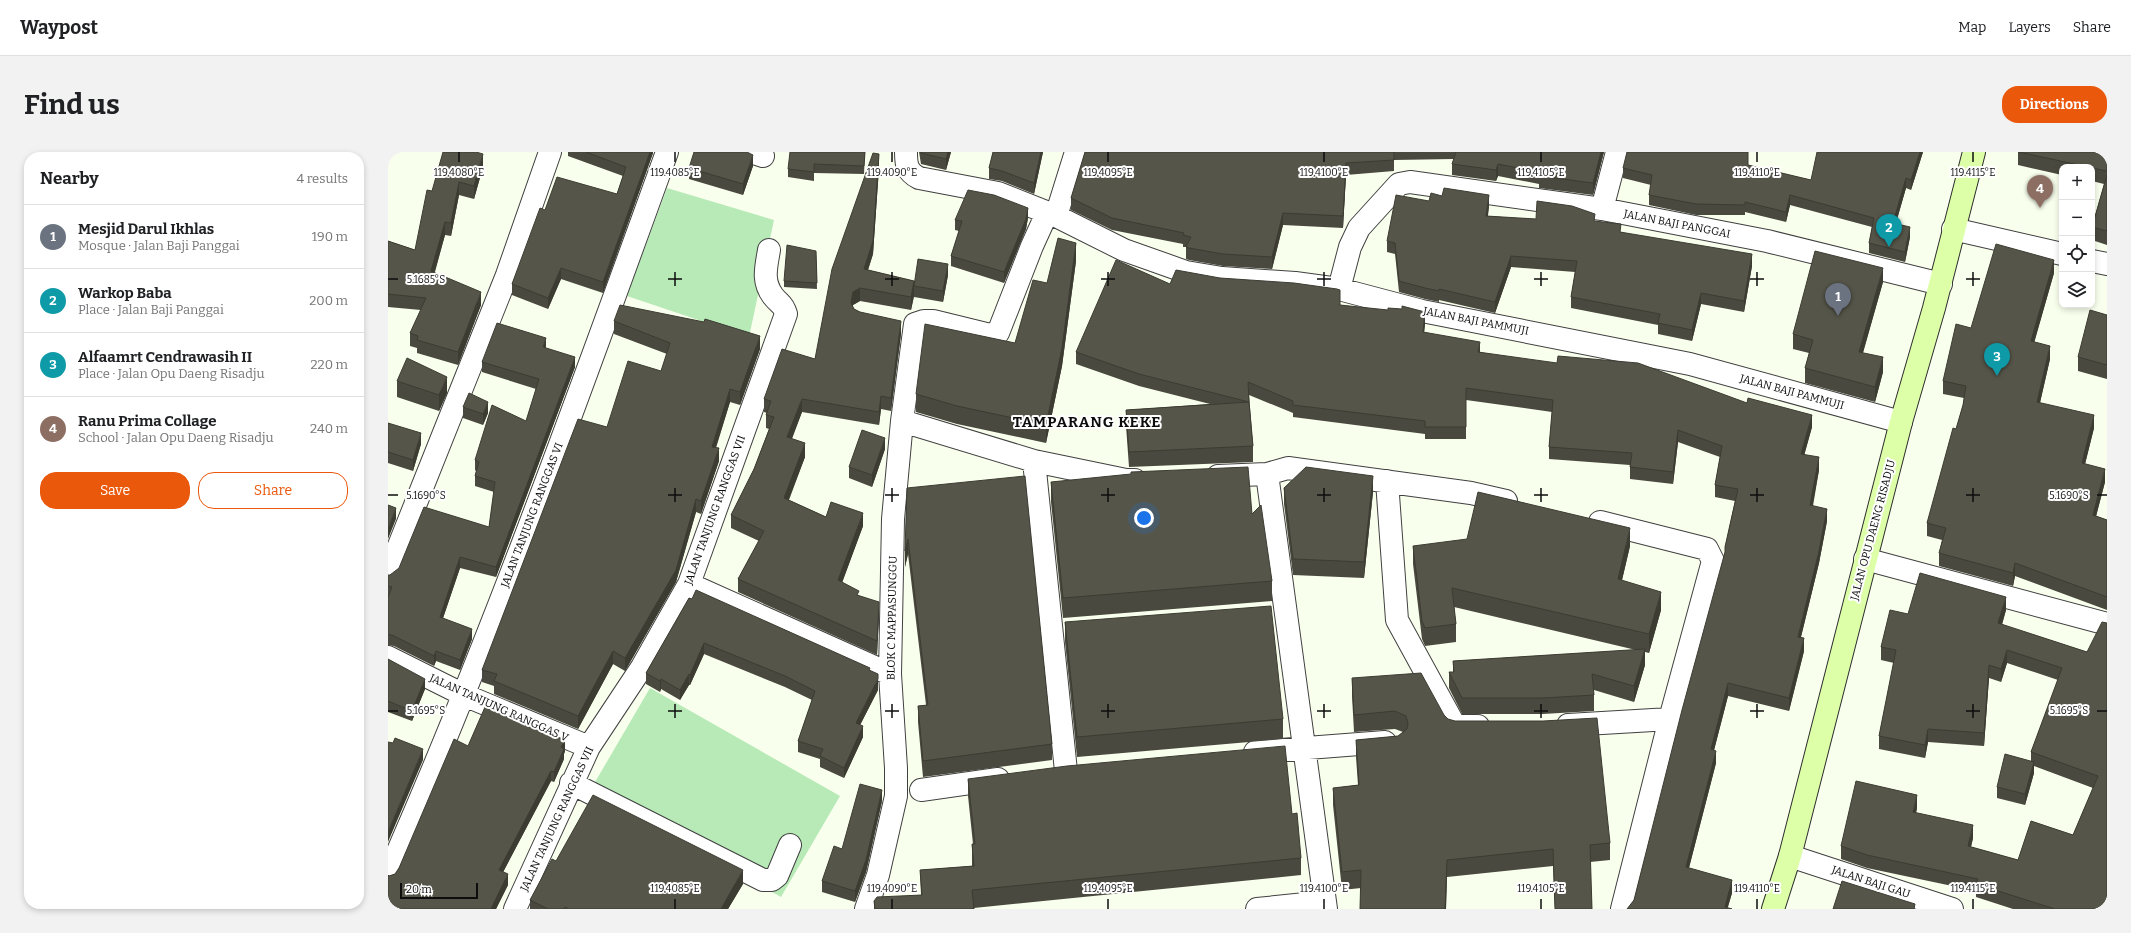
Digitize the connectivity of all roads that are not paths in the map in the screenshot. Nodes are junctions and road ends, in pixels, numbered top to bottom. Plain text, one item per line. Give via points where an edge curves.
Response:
1 (550, 152) edge
2 (667, 152) edge
3 (906, 152) edge
4 (1076, 152) edge
5 (1617, 152) edge
6 (1974, 152) edge
7 (1602, 209) junction
8 (1051, 215) junction
9 (1954, 229) junction
10 (769, 250) dead end
11 (2059, 253) edge
12 (2095, 262) edge
13 (2107, 264) edge
14 (1940, 284) junction
15 (1339, 289) junction
16 (892, 320) edge
17 (915, 324) junction
18 (902, 421) junction
19 (1901, 422) junction
20 (1034, 461) junction
21 (1267, 474) junction
22 (1196, 477) edge
23 (1157, 479) edge
24 (1387, 481) junction
25 (1524, 505) edge
26 (1577, 517) edge
27 (1865, 560) junction
28 (388, 573) edge
29 (689, 584) junction
30 (1286, 612) junction
31 (1262, 614) edge
32 (2107, 624) edge
33 (1075, 629) edge
34 (1051, 631) junction
35 (388, 657) edge
36 (890, 674) junction
37 (464, 695) junction
38 (1670, 719) junction
39 (1495, 726) edge
40 (1551, 726) edge
41 (1396, 741) edge
42 (589, 747) junction
43 (1304, 748) junction
44 (1233, 754) edge
45 (1043, 774) edge
46 (1020, 776) edge
47 (571, 784) junction
48 (920, 790) dead end
49 (790, 845) dead end
50 (1790, 856) junction
51 (390, 863) edge
52 (1326, 906) edge
53 (515, 909) edge
54 (866, 909) edge
55 (1257, 909) edge
56 (1622, 909) edge
57 (1773, 909) edge
58 (1952, 909) edge

1 - 28 street via 507,276
2 - 37 street, JALAN TANJUNG RANGGAS VI
3 - 8 street, JALAN BAJI PAMMUJI via 906,165 910,174 919,178 998,193
4 - 8 street
5 - 7 street
6 - 9 main road, JALAN OPU DAENG RISADJU
7 - 14 street, JALAN BAJI PANGGAI via 1767,241
7 - 15 street, JALAN BAJI PANGGAI via 1410,182 1399,184 1359,228 1350,247
8 - 15 street, JALAN BAJI PAMMUJI via 1124,250 1186,272
8 - 17 street via 1032,246 998,333 986,334 933,321
9 - 11 street
9 - 14 main road, JALAN OPU DAENG RISADJU
10 - 29 street, JALAN TANJUNG RANGGAS VII via 766,286 783,304 786,314
12 - 13 street
14 - 19 main road, JALAN OPU DAENG RISADJU
15 - 19 street, JALAN BAJI PAMMUJI via 1422,311 1690,364
16 - 17 street
17 - 18 street, BLOK C MAPPASUNGGU
18 - 20 street
18 - 36 street, BLOK C MAPPASUNGGU via 894,504
19 - 27 main road, JALAN OPU DAENG RISADJU
20 - 23 street via 1126,480
20 - 34 street
21 - 22 street
21 - 24 street via 1288,468
21 - 30 street
24 - 25 street via 1471,493
24 - 39 street via 1397,620 1455,726
26 - 38 street via 1707,549 1713,561
27 - 32 street
27 - 50 main road, JALAN OPU DAENG RISADJU
29 - 36 street
29 - 42 street, JALAN TANJUNG RANGGAS VII via 642,666
30 - 31 street
30 - 43 street
33 - 34 street
34 - 45 street via 1074,770
35 - 37 street, JALAN TANJUNG RANGGAS V
36 - 54 street, BLOK C MAPPASUNGGU via 896,796 878,875
37 - 42 street, JALAN TANJUNG RANGGAS V
37 - 51 street, JALAN TANJUNG RANGGAS VI
38 - 40 street
38 - 56 street
41 - 43 street
42 - 47 street, JALAN TANJUNG RANGGAS VII
43 - 44 street
43 - 52 street
46 - 48 street
47 - 49 street via 763,880 772,880 777,876
47 - 53 street, JALAN TANJUNG RANGGAS VII
50 - 57 main road, JALAN OPU DAENG RISADJU
50 - 58 street, JALAN BAJI GAU
52 - 55 street

